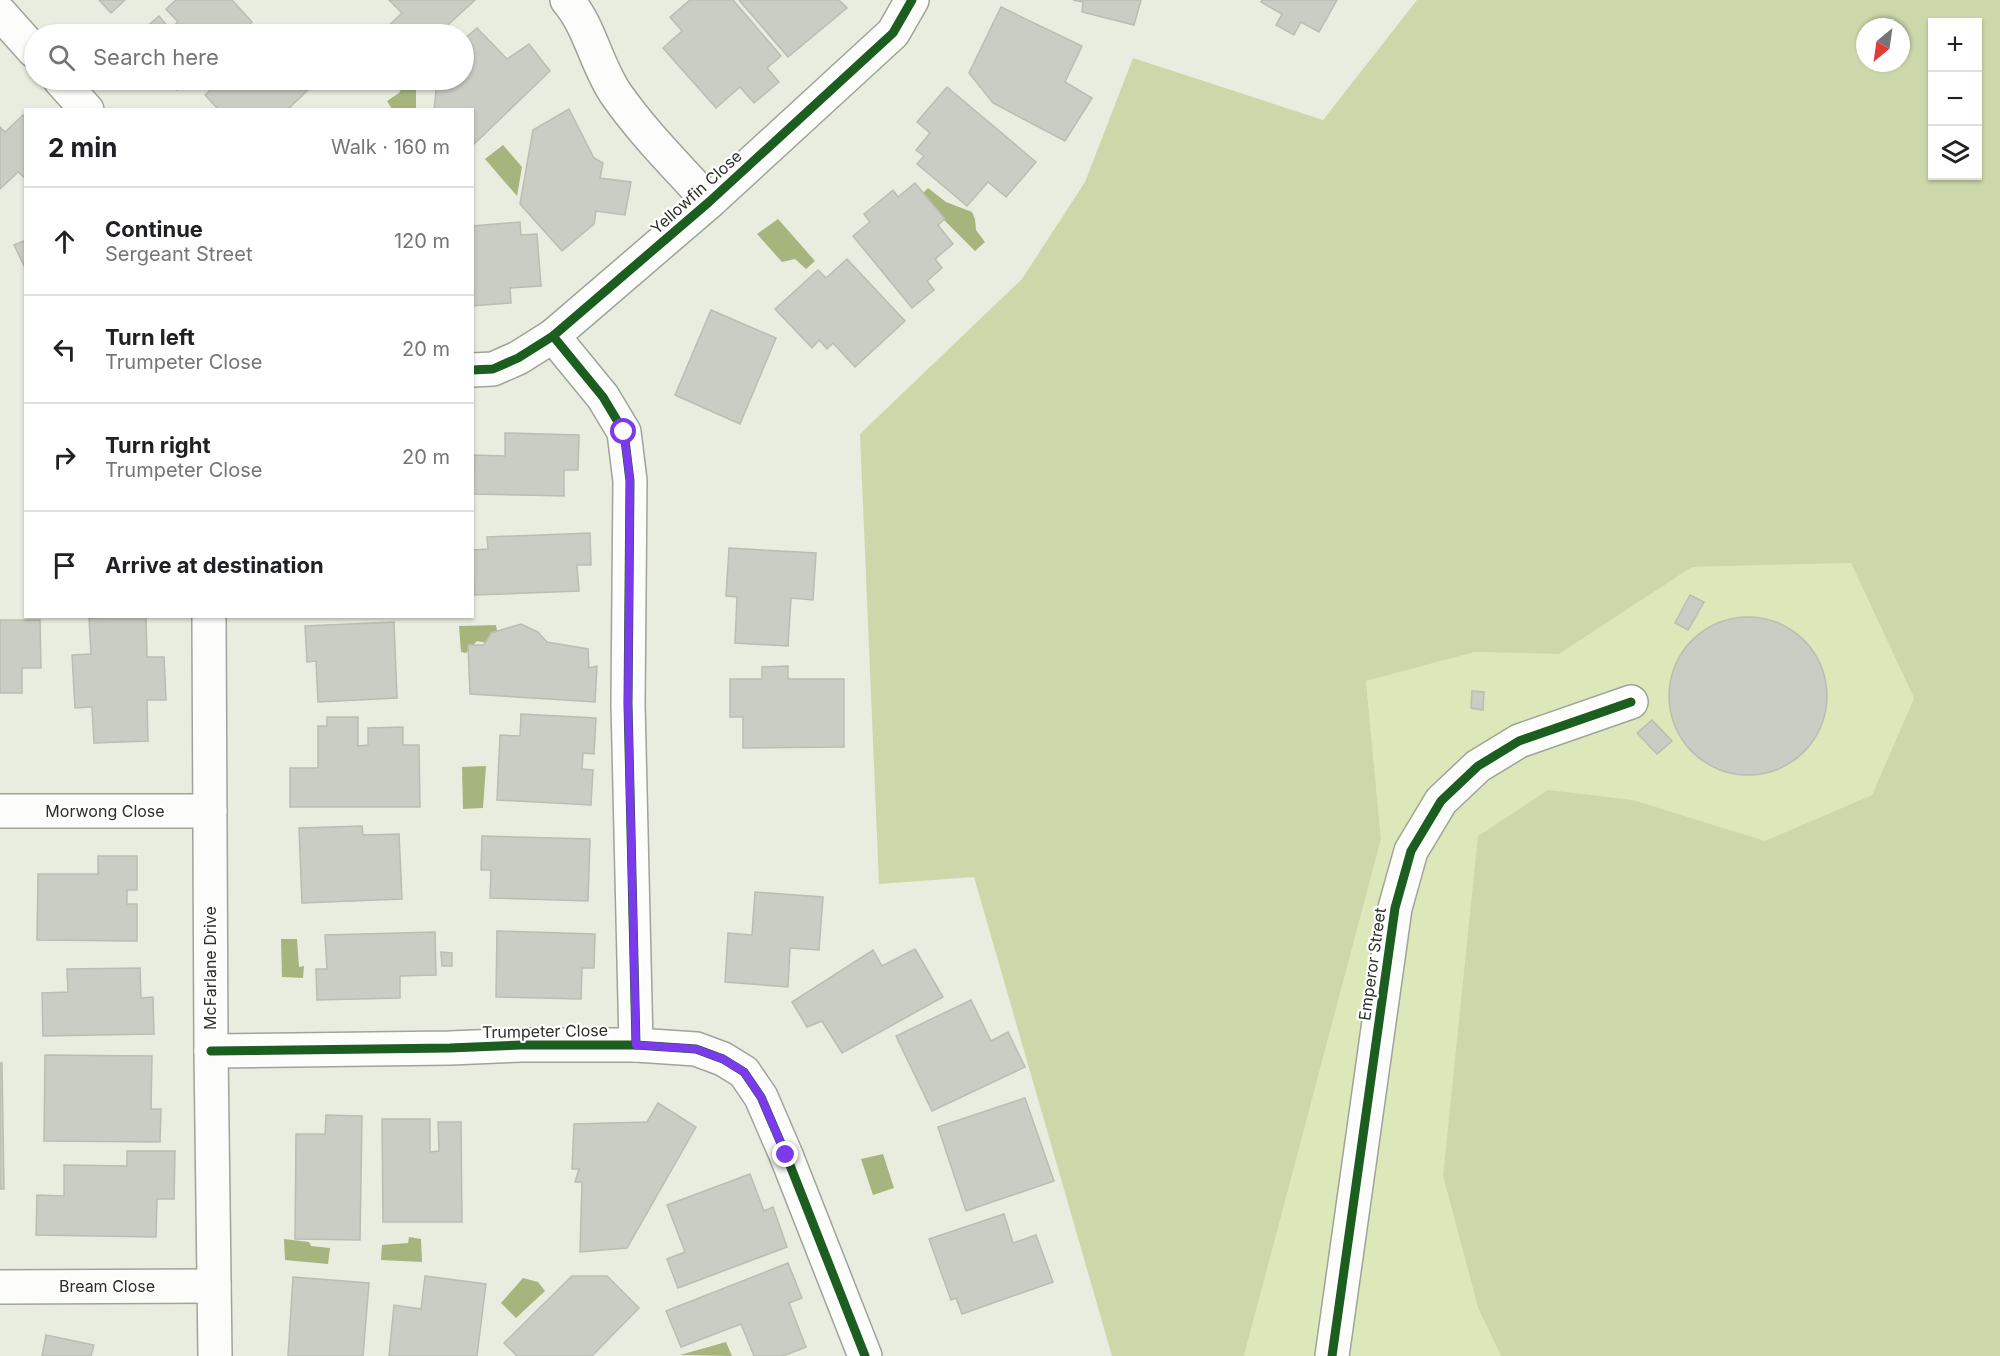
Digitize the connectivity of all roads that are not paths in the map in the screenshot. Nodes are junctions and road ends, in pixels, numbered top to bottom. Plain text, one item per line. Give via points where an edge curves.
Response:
1 (567, 0) edge
2 (912, 0) edge
3 (0, 13) edge
4 (24, 40) edge
5 (69, 90) edge
6 (85, 108) edge
7 (709, 202) junction
8 (553, 336) junction
9 (474, 370) edge
10 (209, 618) edge
11 (1631, 702) dead end
12 (0, 811) edge
13 (210, 811) junction
14 (636, 1045) junction
15 (210, 1051) junction
16 (214, 1286) junction
17 (0, 1287) edge
18 (215, 1356) edge
19 (865, 1356) edge
20 (1332, 1356) edge

1 - 7 street via 615,92
2 - 7 street, Yellowfin Close via 893,33
3 - 4 street
5 - 6 street
7 - 8 street, Yellowfin Close
8 - 9 street, Yellowfin Close via 493,369
8 - 14 street via 603,397 624,432 630,481 628,704
10 - 13 street, McFarlane Drive
11 - 20 street, Emperor Street via 1519,741 1478,766 1441,801 1411,851 1395,908
12 - 13 street, Morwong Close
13 - 15 street, McFarlane Drive
14 - 15 street, Trumpeter Close
14 - 19 street, Trumpeter Close via 696,1049 744,1072 761,1097 782,1145
15 - 16 street, McFarlane Drive
16 - 17 street, Bream Close
16 - 18 street, McFarlane Drive

